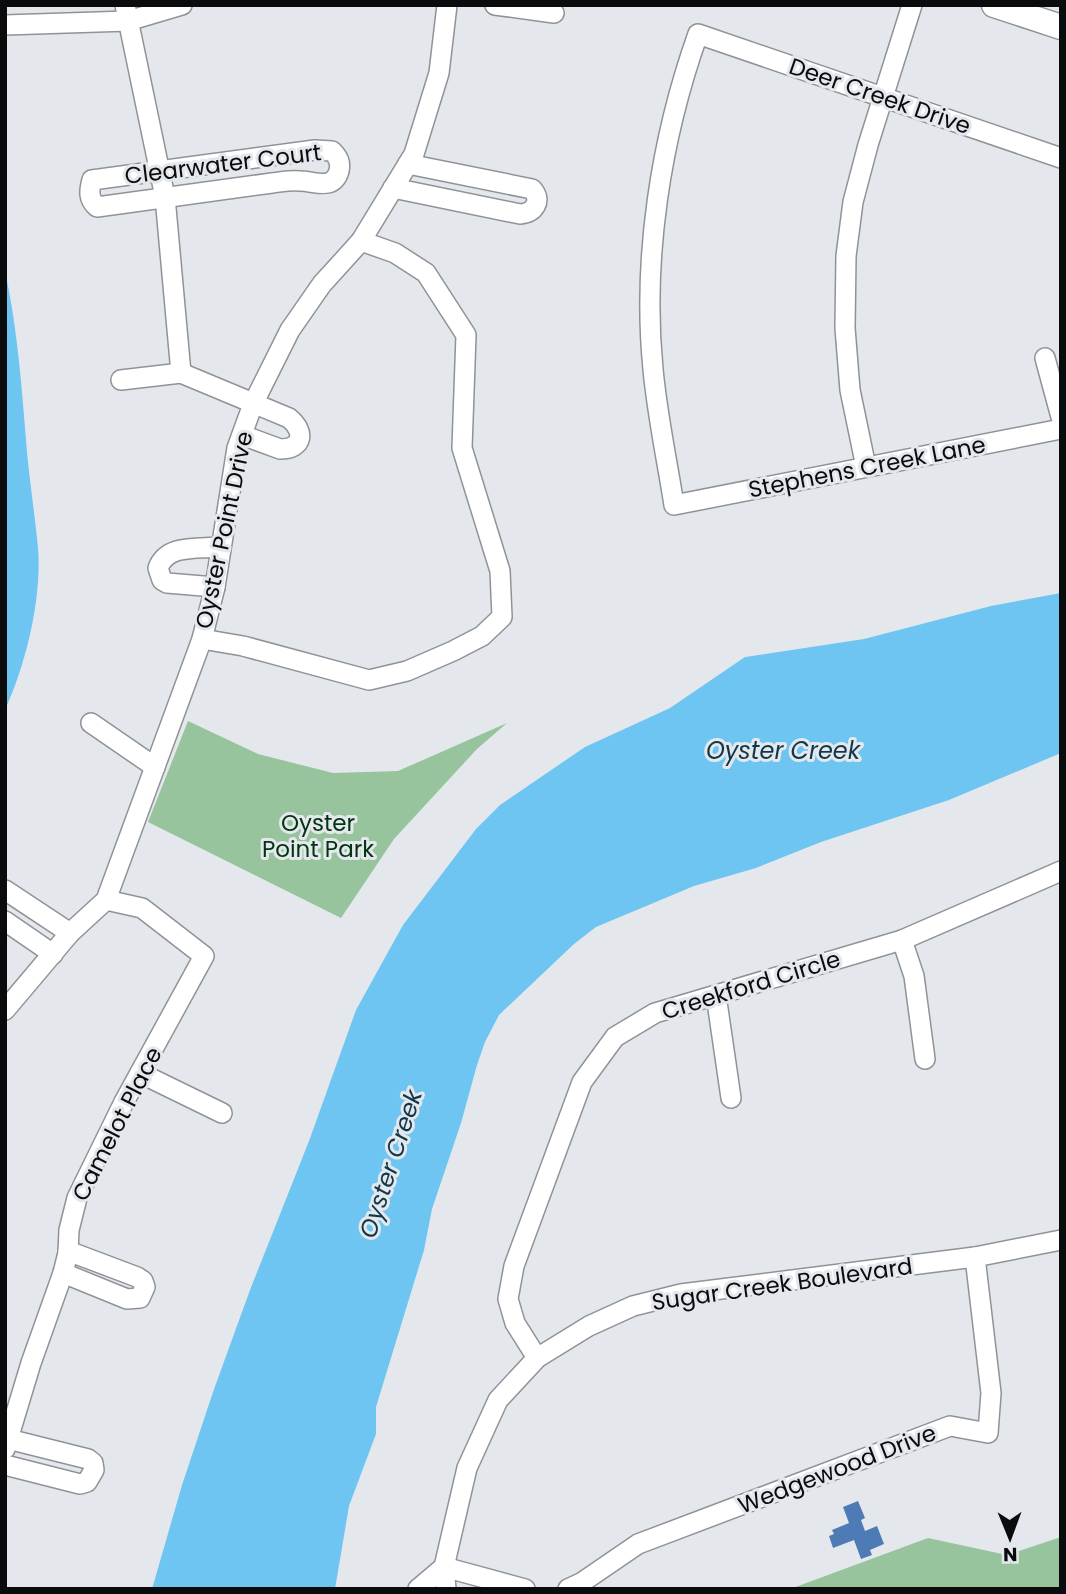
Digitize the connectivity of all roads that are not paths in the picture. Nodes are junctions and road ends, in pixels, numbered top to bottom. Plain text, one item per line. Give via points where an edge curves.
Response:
1 (182, 5) edge
2 (447, 5) edge
3 (495, 5) edge
4 (912, 5) edge
5 (994, 5) edge
6 (127, 13) edge
7 (554, 13) dead end
8 (5, 25) edge
9 (1061, 27) edge
10 (885, 96) junction
11 (268, 156) junction
12 (1061, 158) edge
13 (408, 164) junction
14 (161, 169) junction
15 (272, 183) junction
16 (393, 188) junction
17 (165, 197) junction
18 (361, 241) junction
19 (1045, 358) dead end
20 (181, 373) junction
21 (121, 380) dead end
22 (253, 404) junction
23 (1061, 417) edge
24 (1061, 429) edge
25 (242, 435) junction
26 (866, 467) junction
27 (674, 505) joint
28 (219, 547) junction
29 (215, 587) junction
30 (202, 639) junction
31 (91, 723) dead end
32 (155, 767) junction
33 (1061, 872) edge
34 (5, 890) edge
35 (106, 900) junction
36 (5, 922) edge
37 (70, 933) junction
38 (902, 940) junction
39 (52, 954) junction
40 (716, 995) junction
41 (5, 1010) edge
42 (925, 1059) dead end
43 (140, 1073) junction
44 (731, 1098) dead end
45 (222, 1113) dead end
46 (1061, 1240) edge
47 (68, 1251) junction
48 (975, 1257) junction
49 (63, 1273) junction
50 (537, 1358) junction
51 (6, 1444) edge
52 (5, 1465) edge
53 (444, 1567) junction
54 (418, 1589) edge
55 (446, 1589) edge
56 (525, 1589) edge
57 (568, 1589) edge

1 - 6 street
2 - 13 street, Oyster Point Drive via 439,73
3 - 7 street
4 - 10 street
5 - 9 main road
6 - 8 street
6 - 14 street
10 - 12 street, Deer Creek Drive
10 - 26 street via 853,202 846,256 850,390
10 - 27 street, Deer Creek Drive via 698,34 671,119 649,291 653,369
11 - 14 street, Clearwater Court
11 - 15 street
11 - 15 street, Clearwater Court via 332,151 340,166 332,182 324,185
13 - 16 street, Oyster Point Drive
13 - 16 street via 532,189 537,206 520,214
14 - 17 street
14 - 17 street, Clearwater Court via 92,180 89,191 97,207
15 - 17 street, Clearwater Court
16 - 18 street, Oyster Point Drive
17 - 20 street
18 - 22 street, Oyster Point Drive via 322,284 290,330
18 - 30 street via 395,253 426,273 466,335 462,448 500,570 502,617 482,636 407,671 369,680
19 - 23 street
20 - 21 street
20 - 22 street
22 - 25 street, Oyster Point Drive
22 - 25 street via 297,424 298,444 280,449
24 - 26 street, Stephens Creek Lane
25 - 28 street, Oyster Point Drive
26 - 27 street, Stephens Creek Lane
28 - 29 street, Oyster Point Drive
28 - 29 street via 173,551 163,556 158,568 167,583
29 - 30 street, Oyster Point Drive
30 - 32 street, Oyster Point Drive
31 - 32 street
32 - 35 street, Oyster Point Drive
33 - 38 street, Creekford Circle
34 - 37 street
35 - 37 street, Oyster Point Drive
35 - 43 street, Camelot Place via 142,908 204,956
36 - 39 street
37 - 39 street, Oyster Point Drive
38 - 40 street, Creekford Circle
38 - 42 street via 914,976
39 - 41 street, Oyster Point Drive
40 - 44 street
40 - 50 street, Creekford Circle via 655,1013 615,1037 582,1082 514,1266 508,1299 515,1322
43 - 45 street
43 - 47 street, Camelot Place via 77,1198
46 - 48 street, Sugar Creek Boulevard
47 - 49 street, Camelot Place
47 - 49 street via 137,1277 143,1281 143,1293 140,1298 127,1299
48 - 50 street, Sugar Creek Boulevard via 681,1294 633,1306
48 - 57 street, Wedgewood Drive via 991,1392 988,1433 950,1426 638,1544
49 - 51 street, Camelot Place
50 - 53 street, Sugar Creek Boulevard via 498,1400 467,1468
51 - 52 street via 88,1459 94,1470 87,1482 80,1484
53 - 54 street
53 - 55 street, Sugar Creek Boulevard
53 - 56 street

